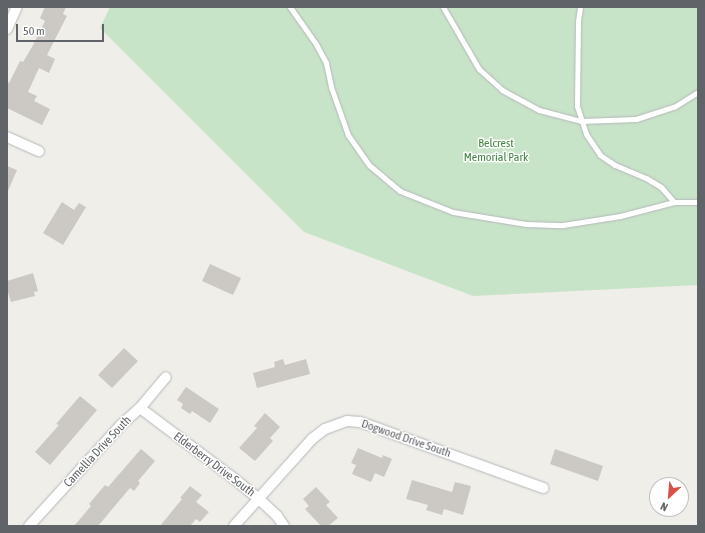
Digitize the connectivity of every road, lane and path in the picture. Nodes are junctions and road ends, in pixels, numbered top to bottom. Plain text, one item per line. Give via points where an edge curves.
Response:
1 (17, 7) edge
2 (290, 7) edge
3 (444, 7) edge
4 (580, 7) edge
5 (7, 29) edge
6 (698, 92) edge
7 (581, 121) junction
8 (7, 137) edge
9 (40, 151) dead end
10 (674, 202) junction
11 (698, 202) edge
12 (166, 377) dead end
13 (140, 408) junction
14 (543, 488) dead end
15 (259, 499) junction
16 (29, 526) edge
17 (234, 526) edge
18 (284, 526) edge

1 - 5 street
2 - 10 lane via 326,63 331,87 348,135 369,166 400,191 453,212 526,224 563,225 620,216
3 - 7 lane via 479,68 502,90 539,110
4 - 7 lane via 576,83 577,106
6 - 7 lane via 674,107 636,119
7 - 10 lane via 600,154 615,165 661,187
8 - 9 street
10 - 11 lane
12 - 13 street, Camellia Drive South
13 - 15 street, Elderberry Drive South
13 - 16 street, Camellia Drive South via 121,425
14 - 15 street, Dogwood Drive South via 360,422 347,421 325,429 312,439
15 - 17 street, Dogwood Drive South
15 - 18 street, Elderberry Drive South

